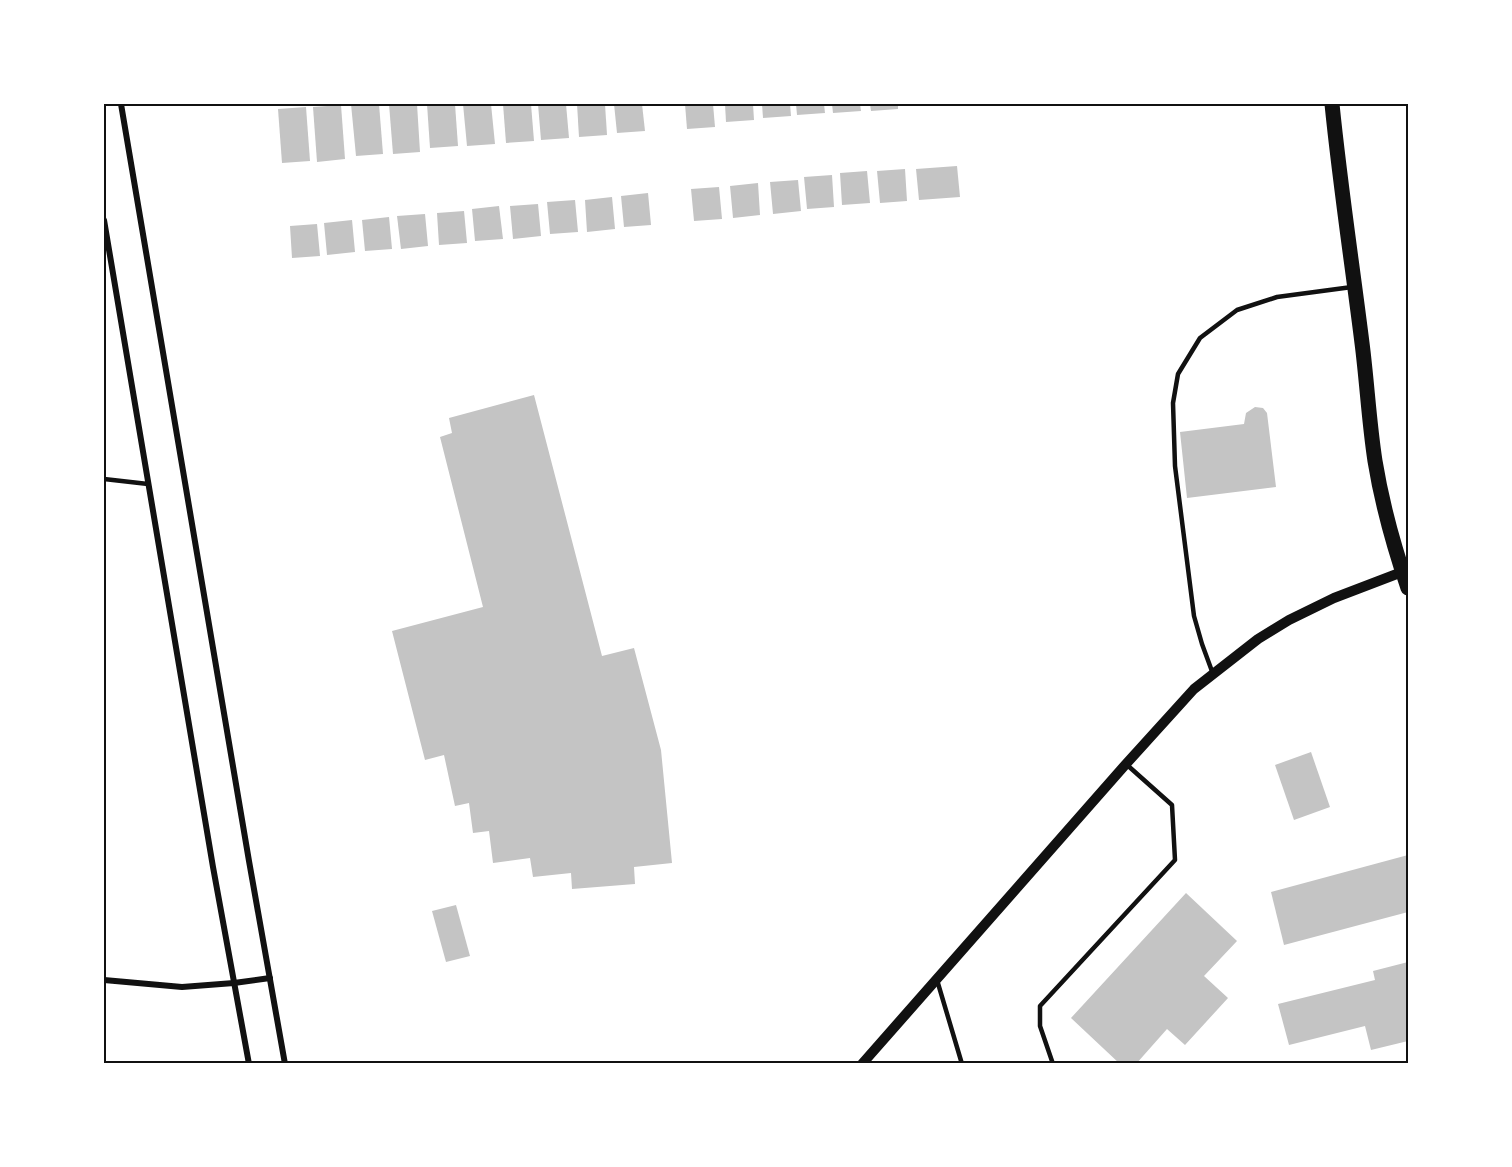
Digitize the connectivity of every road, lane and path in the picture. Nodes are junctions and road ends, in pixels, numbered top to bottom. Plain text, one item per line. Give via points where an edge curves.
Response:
1 (121, 104) edge
2 (1332, 104) edge
3 (104, 220) edge
4 (1354, 286) junction
5 (104, 479) edge
6 (148, 484) junction
7 (1402, 572) junction
8 (1408, 588) edge
9 (1213, 674) junction
10 (1126, 764) junction
11 (270, 978) junction
12 (936, 979) junction
13 (104, 980) edge
14 (234, 983) junction
15 (249, 1064) edge
16 (285, 1064) edge
17 (862, 1064) edge
18 (962, 1064) edge
19 (1053, 1064) edge

1 - 11 street
2 - 4 main road
3 - 6 street
4 - 7 main road via 1375,459
4 - 9 lane via 1277,297 1237,310 1200,338 1178,374 1173,403 1175,466 1194,616
5 - 6 lane
6 - 14 street
7 - 8 main road
7 - 9 street via 1289,620
9 - 10 street via 1194,689
10 - 12 street
10 - 19 lane via 1172,805 1174,860 1040,1006 1040,1026
11 - 14 street
11 - 16 street
12 - 17 street
12 - 18 lane
13 - 14 street via 182,987
14 - 15 street

